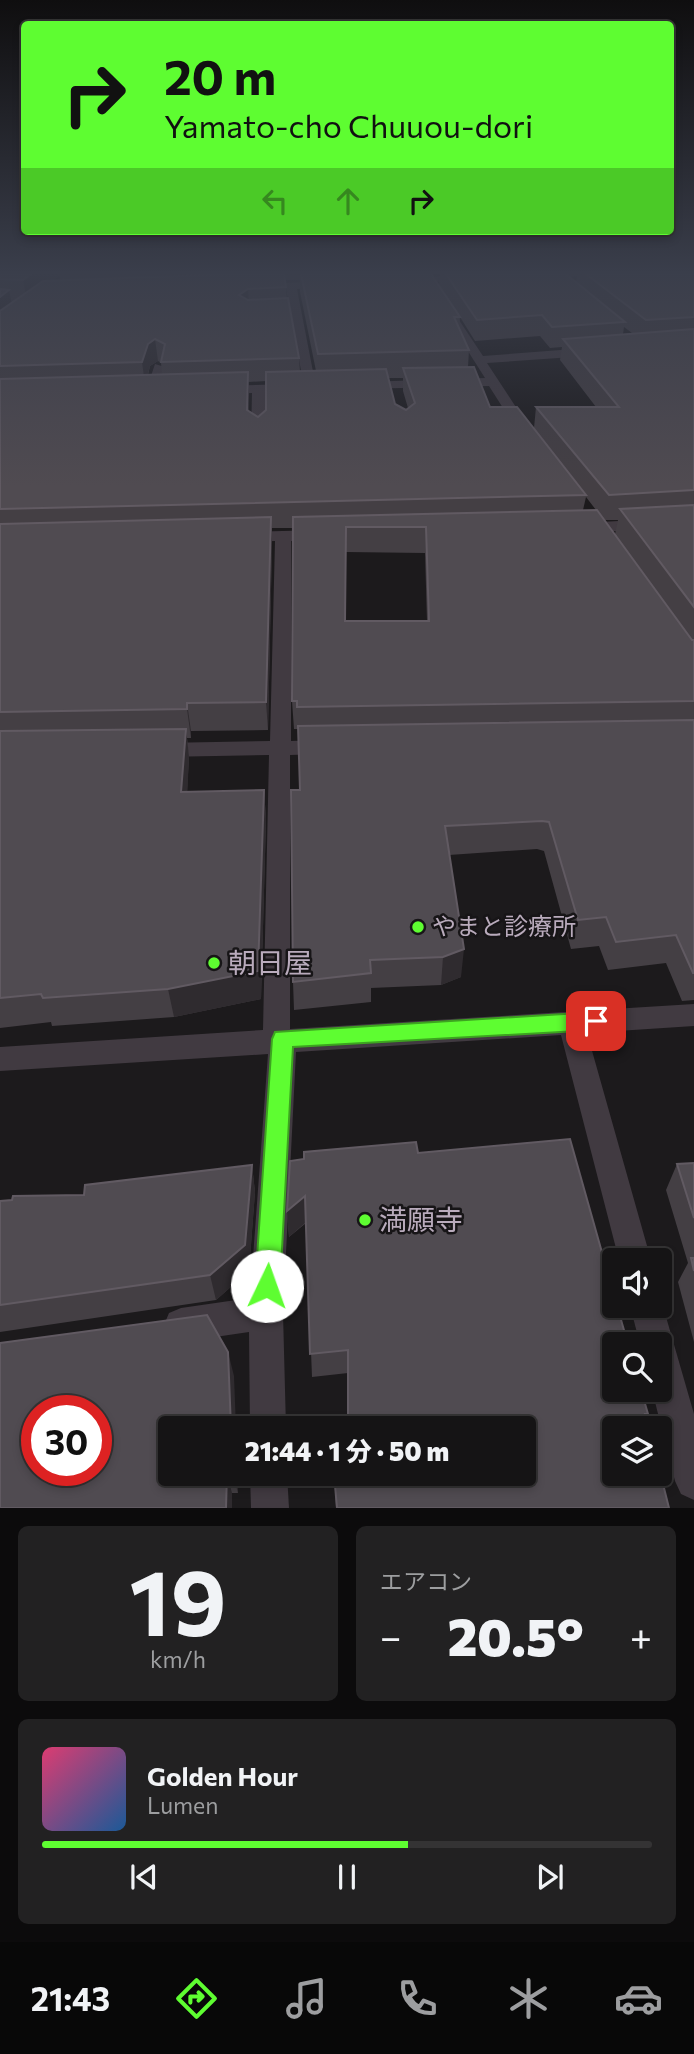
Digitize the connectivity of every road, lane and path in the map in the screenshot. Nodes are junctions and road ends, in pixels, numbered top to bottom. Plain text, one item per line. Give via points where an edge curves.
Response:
1 (301, 344) edge
2 (469, 344) edge
3 (598, 351) edge
4 (479, 360) junction
5 (159, 367) edge
6 (494, 382) junction
7 (351, 386) edge
8 (259, 389) junction
9 (205, 390) edge
10 (137, 392) edge
11 (258, 434) edge
12 (533, 444) edge
13 (582, 507) edge
14 (694, 522) edge
15 (557, 529) edge
16 (603, 533) junction
17 (338, 534) edge
18 (283, 536) junction
19 (229, 537) edge
20 (348, 746) edge
21 (279, 747) junction
22 (146, 750) edge
23 (694, 1015) edge
24 (571, 1023) junction
25 (279, 1039) junction
26 (0, 1059) edge
27 (632, 1248) edge
28 (266, 1313) junction
29 (146, 1329) edge
30 (672, 1398) edge
31 (268, 1416) edge
32 (694, 1481) edge
33 (269, 1486) edge
34 (270, 1508) edge

1 - 8 street via 317,387
2 - 4 street
3 - 4 street
4 - 6 street
5 - 10 street via 158,391
6 - 7 street via 394,390
6 - 12 street
8 - 9 street
8 - 11 street
13 - 16 street
14 - 16 street
15 - 16 street
17 - 18 street
18 - 19 street
18 - 21 street
20 - 21 street
21 - 22 street
21 - 25 street
23 - 24 street
24 - 25 street
24 - 27 street
25 - 26 street
25 - 28 street
28 - 29 street
28 - 31 street
30 - 32 street
33 - 34 street

